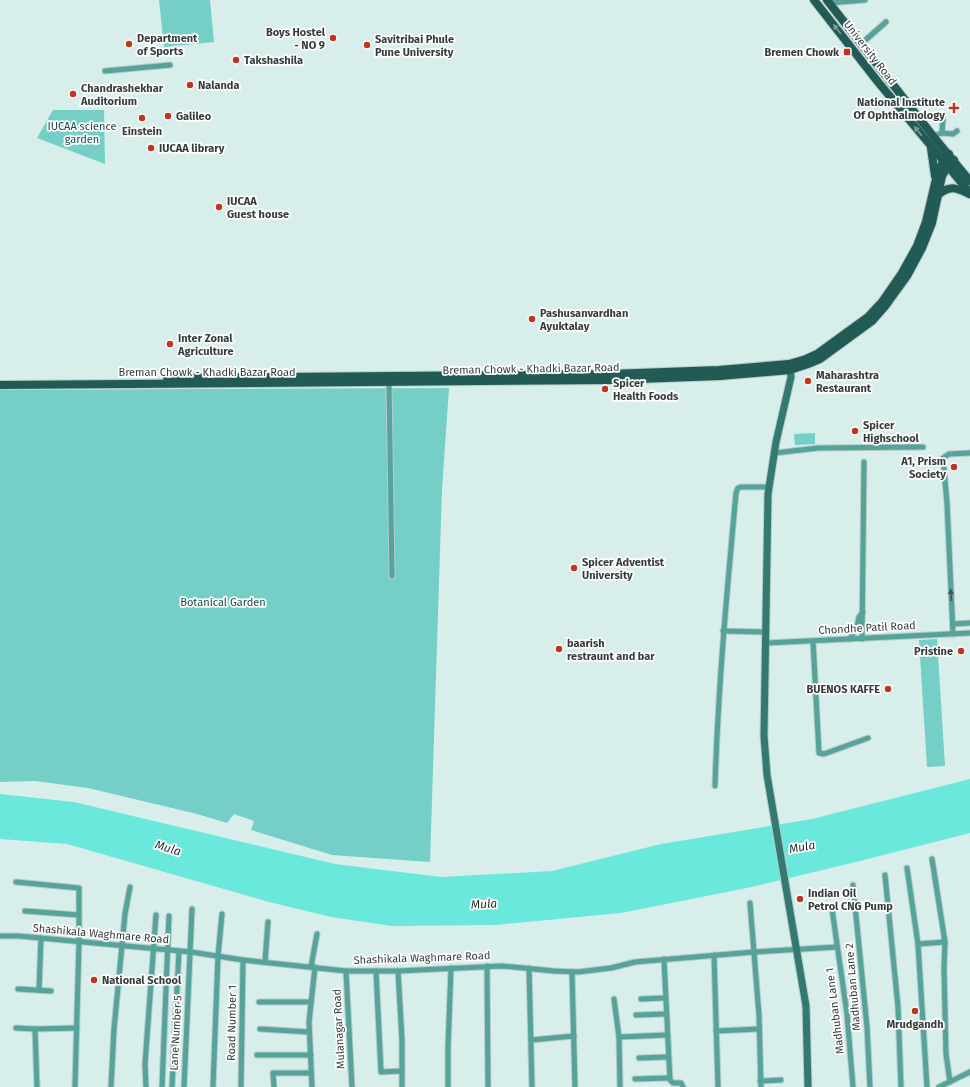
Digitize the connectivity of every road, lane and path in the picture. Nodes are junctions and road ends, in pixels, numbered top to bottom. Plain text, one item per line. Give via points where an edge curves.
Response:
1 (814, 0) edge
2 (865, 0) edge
3 (828, 1) edge
4 (886, 22) dead end
5 (861, 44) junction
6 (170, 65) dead end
7 (105, 71) dead end
8 (943, 119) dead end
9 (957, 131) dead end
10 (942, 133) junction
11 (933, 136) junction
12 (931, 147) junction
13 (948, 160) junction
14 (936, 179) junction
15 (970, 181) edge
16 (939, 194) junction
17 (970, 194) edge
18 (870, 319) junction
19 (790, 367) junction
20 (0, 379) edge
21 (136, 381) junction
22 (389, 382) junction
23 (0, 385) edge
24 (923, 447) dead end
25 (775, 453) junction
26 (970, 453) edge
27 (864, 462) dead end
28 (768, 487) junction
29 (392, 576) dead end
30 (863, 612) junction
31 (970, 623) edge
32 (953, 624) junction
33 (723, 631) junction
34 (766, 632) junction
35 (970, 633) edge
36 (953, 634) junction
37 (850, 639) junction
38 (862, 639) junction
39 (813, 641) junction
40 (766, 643) junction
41 (868, 738) dead end
42 (715, 786) dead end
43 (932, 859) dead end
44 (907, 868) dead end
45 (885, 875) dead end
46 (16, 882) dead end
47 (853, 885) dead end
48 (130, 887) dead end
49 (750, 903) dead end
50 (192, 909) dead end
51 (832, 909) dead end
52 (25, 911) dead end
53 (222, 914) dead end
54 (79, 915) junction
55 (156, 915) dead end
56 (169, 916) dead end
57 (268, 922) dead end
58 (317, 934) dead end
59 (0, 936) edge
60 (41, 938) junction
61 (80, 942) junction
62 (944, 942) junction
63 (918, 944) junction
64 (122, 946) junction
65 (837, 947) junction
66 (154, 949) junction
67 (168, 950) junction
68 (796, 950) junction
69 (179, 951) junction
70 (190, 952) junction
71 (754, 952) junction
72 (714, 955) junction
73 (218, 956) junction
74 (243, 960) junction
75 (664, 960) junction
76 (265, 962) junction
77 (486, 966) junction
78 (313, 967) junction
79 (451, 968) junction
80 (529, 968) junction
81 (346, 971) junction
82 (376, 971) junction
83 (398, 971) junction
84 (572, 972) junction
85 (18, 989) dead end
86 (39, 990) junction
87 (51, 991) dead end
88 (666, 998) junction
89 (614, 999) dead end
90 (641, 999) dead end
91 (259, 1002) dead end
92 (312, 1002) junction
93 (666, 1014) junction
94 (636, 1015) dead end
95 (16, 1028) dead end
96 (77, 1028) junction
97 (35, 1029) junction
98 (260, 1029) dead end
99 (760, 1030) junction
100 (309, 1032) junction
101 (716, 1032) junction
102 (667, 1035) junction
103 (574, 1036) junction
104 (619, 1037) junction
105 (531, 1040) junction
106 (310, 1055) junction
107 (257, 1056) dead end
108 (668, 1057) junction
109 (639, 1058) dead end
110 (402, 1071) junction
111 (970, 1072) edge
112 (311, 1073) junction
113 (670, 1078) junction
114 (636, 1079) dead end
115 (781, 1080) dead end
116 (760, 1081) junction
117 (950, 1082) junction
118 (36, 1087) edge
119 (75, 1087) edge
120 (111, 1087) edge
121 (146, 1087) edge
122 (162, 1087) edge
123 (172, 1087) edge
124 (184, 1087) edge
125 (213, 1087) edge
126 (241, 1087) edge
127 (274, 1087) edge
128 (312, 1087) edge
129 (352, 1087) edge
130 (402, 1087) edge
131 (448, 1087) edge
132 (488, 1087) edge
133 (532, 1087) edge
134 (575, 1087) edge
135 (620, 1087) edge
136 (683, 1087) edge
137 (718, 1087) edge
138 (760, 1087) edge
139 (808, 1087) edge
140 (853, 1087) edge
141 (870, 1087) edge
142 (901, 1087) edge
143 (927, 1087) edge
144 (939, 1087) edge

12 -> 1 main road, University Road
2 - 3 street
3 - 5 main road, University Road
4 - 5 street
5 - 11 main road, University Road
6 - 7 street
8 - 10 street
9 - 10 street via 953,134
10 - 11 street
11 - 13 main road, University Road
12 - 13 main road, University Road
12 - 14 main road
13 - 14 main road, Breman Chowk - Khadki Bazar Road
13 - 15 main road, University Road
13 - 16 main road, Breman Chowk - Khadki Bazar Road
13 - 17 main road, University Road
14 - 18 main road, Breman Chowk - Khadki Bazar Road via 926,222 914,253
16 - 17 main road via 946,189 954,188
16 - 18 main road, Breman Chowk - Khadki Bazar Road via 932,223 915,262 895,293
18 - 19 main road, Breman Chowk - Khadki Bazar Road via 817,354
19 - 21 main road, Breman Chowk - Khadki Bazar Road via 610,374
19 - 22 main road, Breman Chowk - Khadki Bazar Road via 720,376 610,380
19 - 25 street via 791,377
20 - 21 main road, Breman Chowk - Khadki Bazar Road
21 - 22 main road, Breman Chowk - Khadki Bazar Road
21 - 23 main road, Breman Chowk - Khadki Bazar Road
22 - 29 street
24 - 25 street via 818,448
25 - 28 street
32 -> 26 street via 943,458 949,454
27 - 30 street
28 - 33 street via 741,487 736,493
28 - 34 street
30 - 37 street
30 - 38 street
31 - 32 street
32 - 36 street
33 - 34 street
33 - 42 street
34 - 40 street
35 - 36 street, Chondhe Patil Road
36 - 38 street, Chondhe Patil Road
37 - 38 street, Chondhe Patil Road
37 - 39 street, Chondhe Patil Road
39 - 40 street, Chondhe Patil Road
39 - 41 street via 819,753 824,754
40 - 68 street via 767,775
43 - 62 street
44 - 63 street
45 - 142 street via 898,1007
46 - 54 street via 79,888
47 - 141 street, Madhuban Lane 2 via 867,1027
48 - 64 street
49 - 71 street
50 - 70 street, Lane Number 5
51 - 65 street, Madhuban Lane 1
52 - 54 street
53 - 73 street
54 - 61 street
55 - 66 street
56 - 67 street, Lane Number 5
57 - 76 street
58 - 78 street
59 - 60 street, Shashikala Waghmare Road
60 - 61 street, Shashikala Waghmare Road
60 - 86 street
61 - 64 street, Shashikala Waghmare Road
61 - 96 street
62 - 63 street
62 - 117 street via 946,1054
63 - 143 street
64 - 66 street, Shashikala Waghmare Road
64 - 120 street
65 - 68 street, Shashikala Waghmare Road
65 - 140 street, Madhuban Lane 1 via 847,1014
66 - 67 street, Shashikala Waghmare Road
66 - 121 street via 145,1064
67 - 69 street, Shashikala Waghmare Road
67 - 122 street, Lane Number 5
68 - 71 street, Shashikala Waghmare Road
68 - 139 street via 806,1010
69 - 70 street, Shashikala Waghmare Road
69 - 123 street
70 - 73 street, Shashikala Waghmare Road
70 - 124 street, Lane Number 5
71 - 72 street, Shashikala Waghmare Road
71 - 99 street
72 - 75 street, Shashikala Waghmare Road
72 - 101 street
73 - 74 street, Shashikala Waghmare Road
73 - 125 street
74 - 76 street, Shashikala Waghmare Road
74 - 126 street, Road Number 1
75 - 84 street, Shashikala Waghmare Road
75 - 88 street
76 - 78 street, Shashikala Waghmare Road
77 - 79 street, Shashikala Waghmare Road
77 - 80 street, Shashikala Waghmare Road
77 - 132 street
78 - 81 street, Shashikala Waghmare Road
78 - 92 street
79 - 83 street, Shashikala Waghmare Road
79 - 131 street
80 - 84 street, Shashikala Waghmare Road
80 - 105 street
81 - 82 street, Shashikala Waghmare Road
81 - 129 street, Mulanagar Road
82 - 83 street, Shashikala Waghmare Road
82 - 110 street via 381,1072
83 - 110 street
84 - 103 street
85 - 86 street
86 - 87 street
88 - 90 street
88 - 93 street
89 - 104 street
91 - 92 street
92 - 100 street
93 - 94 street
93 - 102 street
95 - 97 street
96 - 97 street
96 - 119 street
97 - 118 street
98 - 100 street
99 - 101 street
99 - 116 street
100 - 106 street
101 - 137 street
102 - 104 street
102 - 108 street
103 - 105 street
103 - 134 street
104 - 135 street
105 - 133 street
106 - 107 street
106 - 112 street
108 - 109 street
108 - 113 street
110 - 130 street
111 - 117 street
112 - 127 street via 273,1073
112 - 128 street
113 - 114 street
113 - 136 street via 670,1082 680,1083
115 - 116 street
116 - 138 street
117 - 144 street

